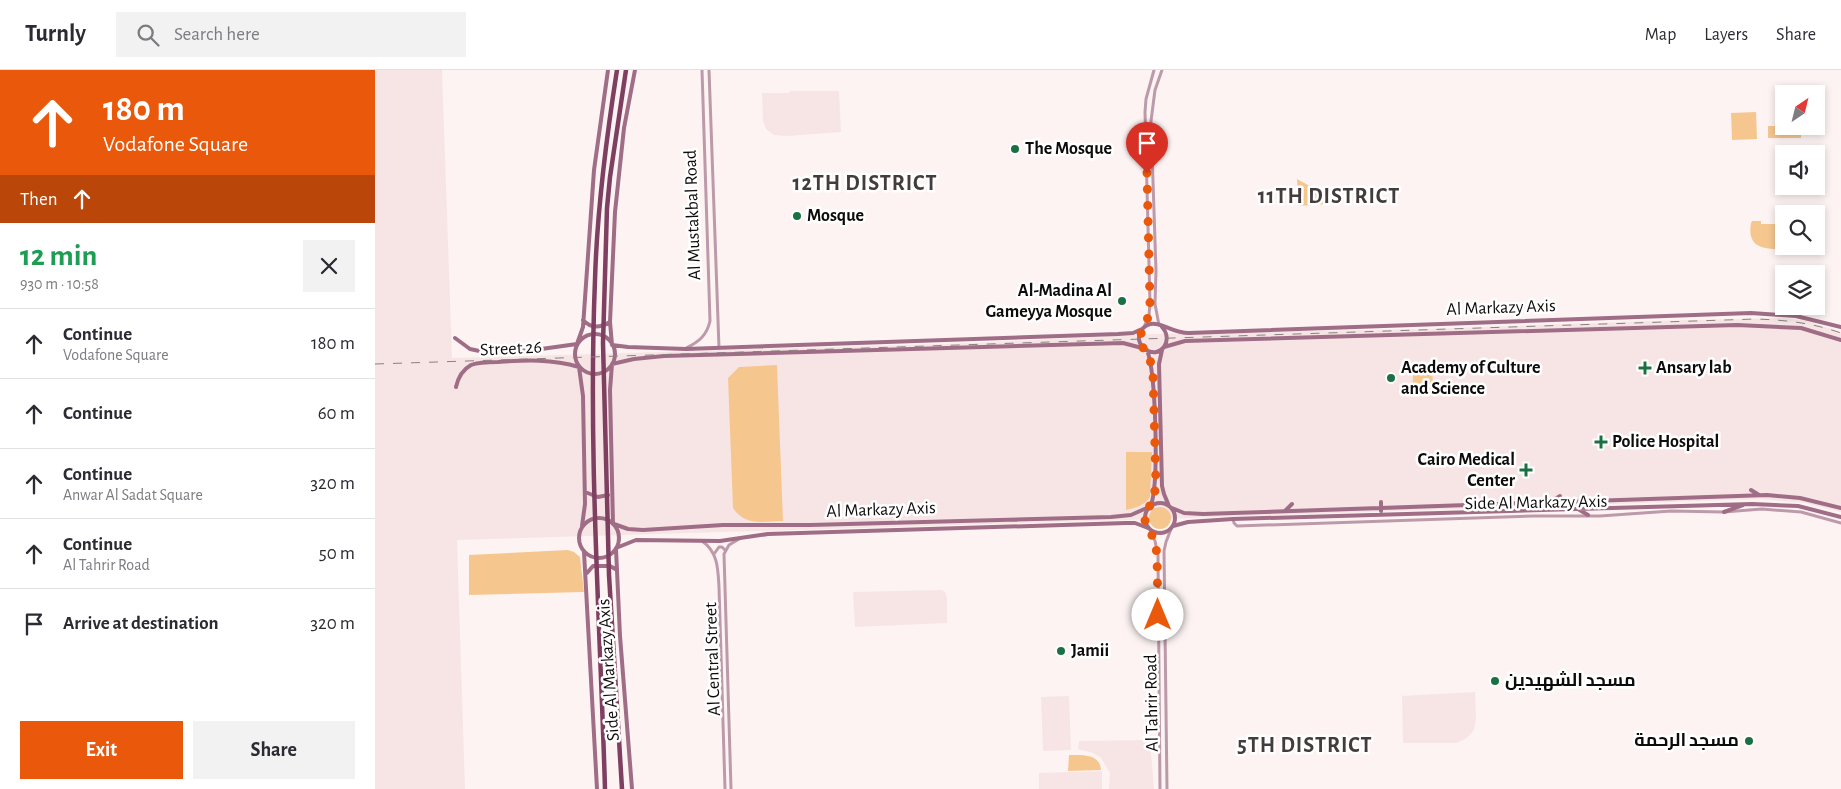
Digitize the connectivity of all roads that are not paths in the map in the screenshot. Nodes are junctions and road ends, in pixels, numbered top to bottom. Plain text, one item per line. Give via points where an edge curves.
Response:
1 (608, 70) edge
2 (617, 70) edge
3 (626, 70) edge
4 (635, 70) edge
5 (703, 70) edge
6 (709, 70) edge
7 (1155, 70) edge
8 (1162, 70) edge
9 (1576, 319) junction
10 (583, 320) junction
11 (610, 322) junction
12 (1161, 326) junction
13 (1143, 328) junction
14 (1611, 328) junction
15 (1841, 328) edge
16 (1577, 330) junction
17 (1611, 334) dead end
18 (455, 338) dead end
19 (856, 338) dead end
20 (1841, 340) edge
21 (856, 343) junction
22 (577, 344) junction
23 (612, 344) junction
24 (635, 347) junction
25 (1012, 347) junction
26 (719, 348) junction
27 (970, 348) junction
28 (1163, 348) junction
29 (686, 349) junction
30 (939, 349) junction
31 (1145, 350) junction
32 (874, 351) junction
33 (516, 352) junction
34 (1012, 353) dead end
35 (970, 354) dead end
36 (939, 355) dead end
37 (875, 358) dead end
38 (634, 359) junction
39 (514, 361) junction
40 (612, 364) junction
41 (579, 367) junction
42 (456, 387) dead end
43 (1154, 405) junction
44 (1160, 405) junction
45 (1751, 490) dead end
46 (585, 492) junction
47 (612, 492) junction
48 (1560, 496) dead end
49 (1577, 496) dead end
50 (1761, 496) junction
51 (1473, 499) dead end
52 (1381, 502) dead end
53 (1578, 502) junction
54 (1549, 503) junction
55 (1292, 504) dead end
56 (1745, 504) junction
57 (1465, 505) junction
58 (1473, 505) junction
59 (1150, 506) junction
60 (1443, 506) junction
61 (1171, 507) junction
62 (1381, 508) junction
63 (1841, 508) edge
64 (1579, 509) junction
65 (1285, 511) junction
66 (1724, 512) junction
67 (1036, 513) dead end
68 (1222, 513) junction
69 (1450, 513) junction
70 (1471, 513) junction
71 (1381, 515) junction
72 (1588, 515) junction
73 (1339, 517) junction
74 (1841, 517) edge
75 (1036, 519) junction
76 (1223, 520) junction
77 (1233, 520) junction
78 (923, 522) junction
79 (938, 522) junction
80 (1336, 522) junction
81 (1841, 523) edge
82 (614, 524) junction
83 (582, 526) junction
84 (1172, 527) junction
85 (938, 529) junction
86 (1149, 529) junction
87 (643, 530) junction
88 (923, 530) junction
89 (742, 538) junction
90 (644, 540) junction
91 (699, 540) junction
92 (1156, 547) junction
93 (616, 548) junction
94 (1165, 548) junction
95 (725, 550) junction
96 (584, 552) junction
97 (714, 554) junction
98 (617, 570) junction
99 (587, 575) junction
100 (1153, 646) dead end
101 (1157, 652) junction
102 (1154, 729) dead end
103 (1159, 736) junction
104 (1160, 776) junction
105 (1166, 777) junction
106 (597, 789) edge
107 (605, 789) edge
108 (622, 789) edge
109 (632, 789) edge
110 (725, 789) edge
111 (731, 789) edge
112 (1160, 789) edge
113 (1167, 789) edge

1 - 10 main road via 594,170
2 - 107 highway via 602,175 595,279 596,564
3 - 108 highway via 610,177 603,343 613,651
4 - 11 main road via 619,167
5 - 29 street, Al Mustakbal Road via 710,321 703,337
6 - 26 street, Al Mustakbal Road
7 - 13 street via 1145,112 1150,303
8 - 12 street via 1155,90 1151,121 1155,304
9 - 12 main road, Al Markazy Axis via 1189,333
9 - 15 main road, Al Markazy Axis via 1778,314 1809,318
9 - 16 main road
10 - 11 main road via 595,327
10 - 22 main road
11 - 23 main road
12 - 13 main road via 1151,324
12 - 28 main road via 1168,338
13 - 21 main road via 1133,333
13 - 31 main road via 1139,338
14 - 16 main road, Al Markazy Axis
14 - 17 main road
14 - 20 main road, Al Markazy Axis via 1748,325 1801,328
16 - 28 main road, Al Markazy Axis via 1190,341
18 - 33 main road, Street 26 via 466,348 477,352
19 - 21 main road
21 - 26 main road
22 - 23 main road via 593,334 605,337
22 - 33 main road, Street 26
22 - 41 main road via 575,356
23 - 24 main road
23 - 40 main road via 615,354
24 - 29 main road
24 - 38 main road
25 - 27 main road
25 - 31 main road via 1123,343
25 - 34 main road
26 - 29 main road
27 - 30 main road
27 - 35 main road
28 - 31 main road via 1156,352
28 - 44 main road via 1159,364
30 - 32 main road
30 - 36 main road
31 - 43 main road via 1152,368
32 - 37 main road
32 - 38 main road
33 - 39 main road via 512,356
38 - 40 main road
39 - 41 main road, Street 26 via 549,361
39 - 42 main road, Street 26 via 472,365 461,373
40 - 41 main road via 606,371 596,374
40 - 47 main road
41 - 46 main road via 583,396
43 - 44 main road
43 - 59 main road via 1156,485
44 - 61 main road via 1163,486
45 - 50 main road
46 - 47 main road via 598,497
46 - 83 main road
47 - 82 main road
48 - 54 main road
49 - 53 main road
50 - 53 main road
50 - 63 main road via 1800,498
51 - 58 main road
52 - 62 main road
53 - 54 main road
54 - 58 main road
55 - 65 main road
56 - 64 main road
56 - 66 main road
56 - 74 main road via 1798,506
57 - 58 main road
57 - 60 main road
57 - 70 main road via 1464,510
59 - 61 main road via 1162,503
59 - 75 main road, Al Markazy Axis via 1127,516
59 - 86 main road via 1144,517
60 - 62 main road
60 - 69 main road via 1451,508
61 - 68 main road via 1187,514
61 - 84 main road via 1175,517
62 - 65 main road
62 - 71 main road
64 - 70 main road
64 - 72 main road
65 - 68 main road
66 - 72 street, Side Al Markazy Axis
66 - 81 street, Side Al Markazy Axis via 1788,511
67 - 75 main road
68 - 76 main road
69 - 70 main road
69 - 71 main road
71 - 73 main road
72 - 80 street, Side Al Markazy Axis
73 - 77 main road
73 - 80 main road
75 - 79 main road, Al Markazy Axis
76 - 77 main road
76 - 84 main road via 1185,522
77 - 80 street, Side Al Markazy Axis via 1237,526
78 - 79 main road, Al Markazy Axis
78 - 87 main road, Al Markazy Axis via 717,525
78 - 88 main road
79 - 85 main road
82 - 83 main road via 605,518 595,518
82 - 87 main road, Al Markazy Axis
82 - 93 main road via 619,534
83 - 96 main road via 579,539
84 - 86 main road via 1159,533
84 - 94 street, Al Tahrir Road
85 - 86 main road, Al Markazy Axis via 1126,522
85 - 88 main road, Al Markazy Axis
86 - 92 street, Al Tahrir Road
87 - 90 main road
88 - 89 main road, Al Markazy Axis via 769,534
89 - 91 main road, Al Markazy Axis
89 - 95 street
90 - 91 main road, Al Markazy Axis
90 - 93 main road, Al Markazy Axis via 627,542
91 - 97 street
92 - 94 street via 1161,545
92 - 101 street, Al Tahrir Road
93 - 96 main road via 601,558
93 - 98 main road, Side Al Markazy Axis
94 - 105 street, Al Tahrir Road
95 - 97 street via 719,547
95 - 111 street, Al Central Street
96 - 99 main road, Side Al Markazy Axis
97 - 110 street, Al Central Street via 719,587
98 - 99 main road via 610,566 593,566
98 - 109 main road, Side Al Markazy Axis
99 - 106 main road, Side Al Markazy Axis
100 - 101 street
101 - 103 street, Al Tahrir Road
102 - 103 street
103 - 104 street, Al Tahrir Road
104 - 105 street
104 - 112 street, Al Tahrir Road
105 - 113 street, Al Tahrir Road
112 - 113 street

